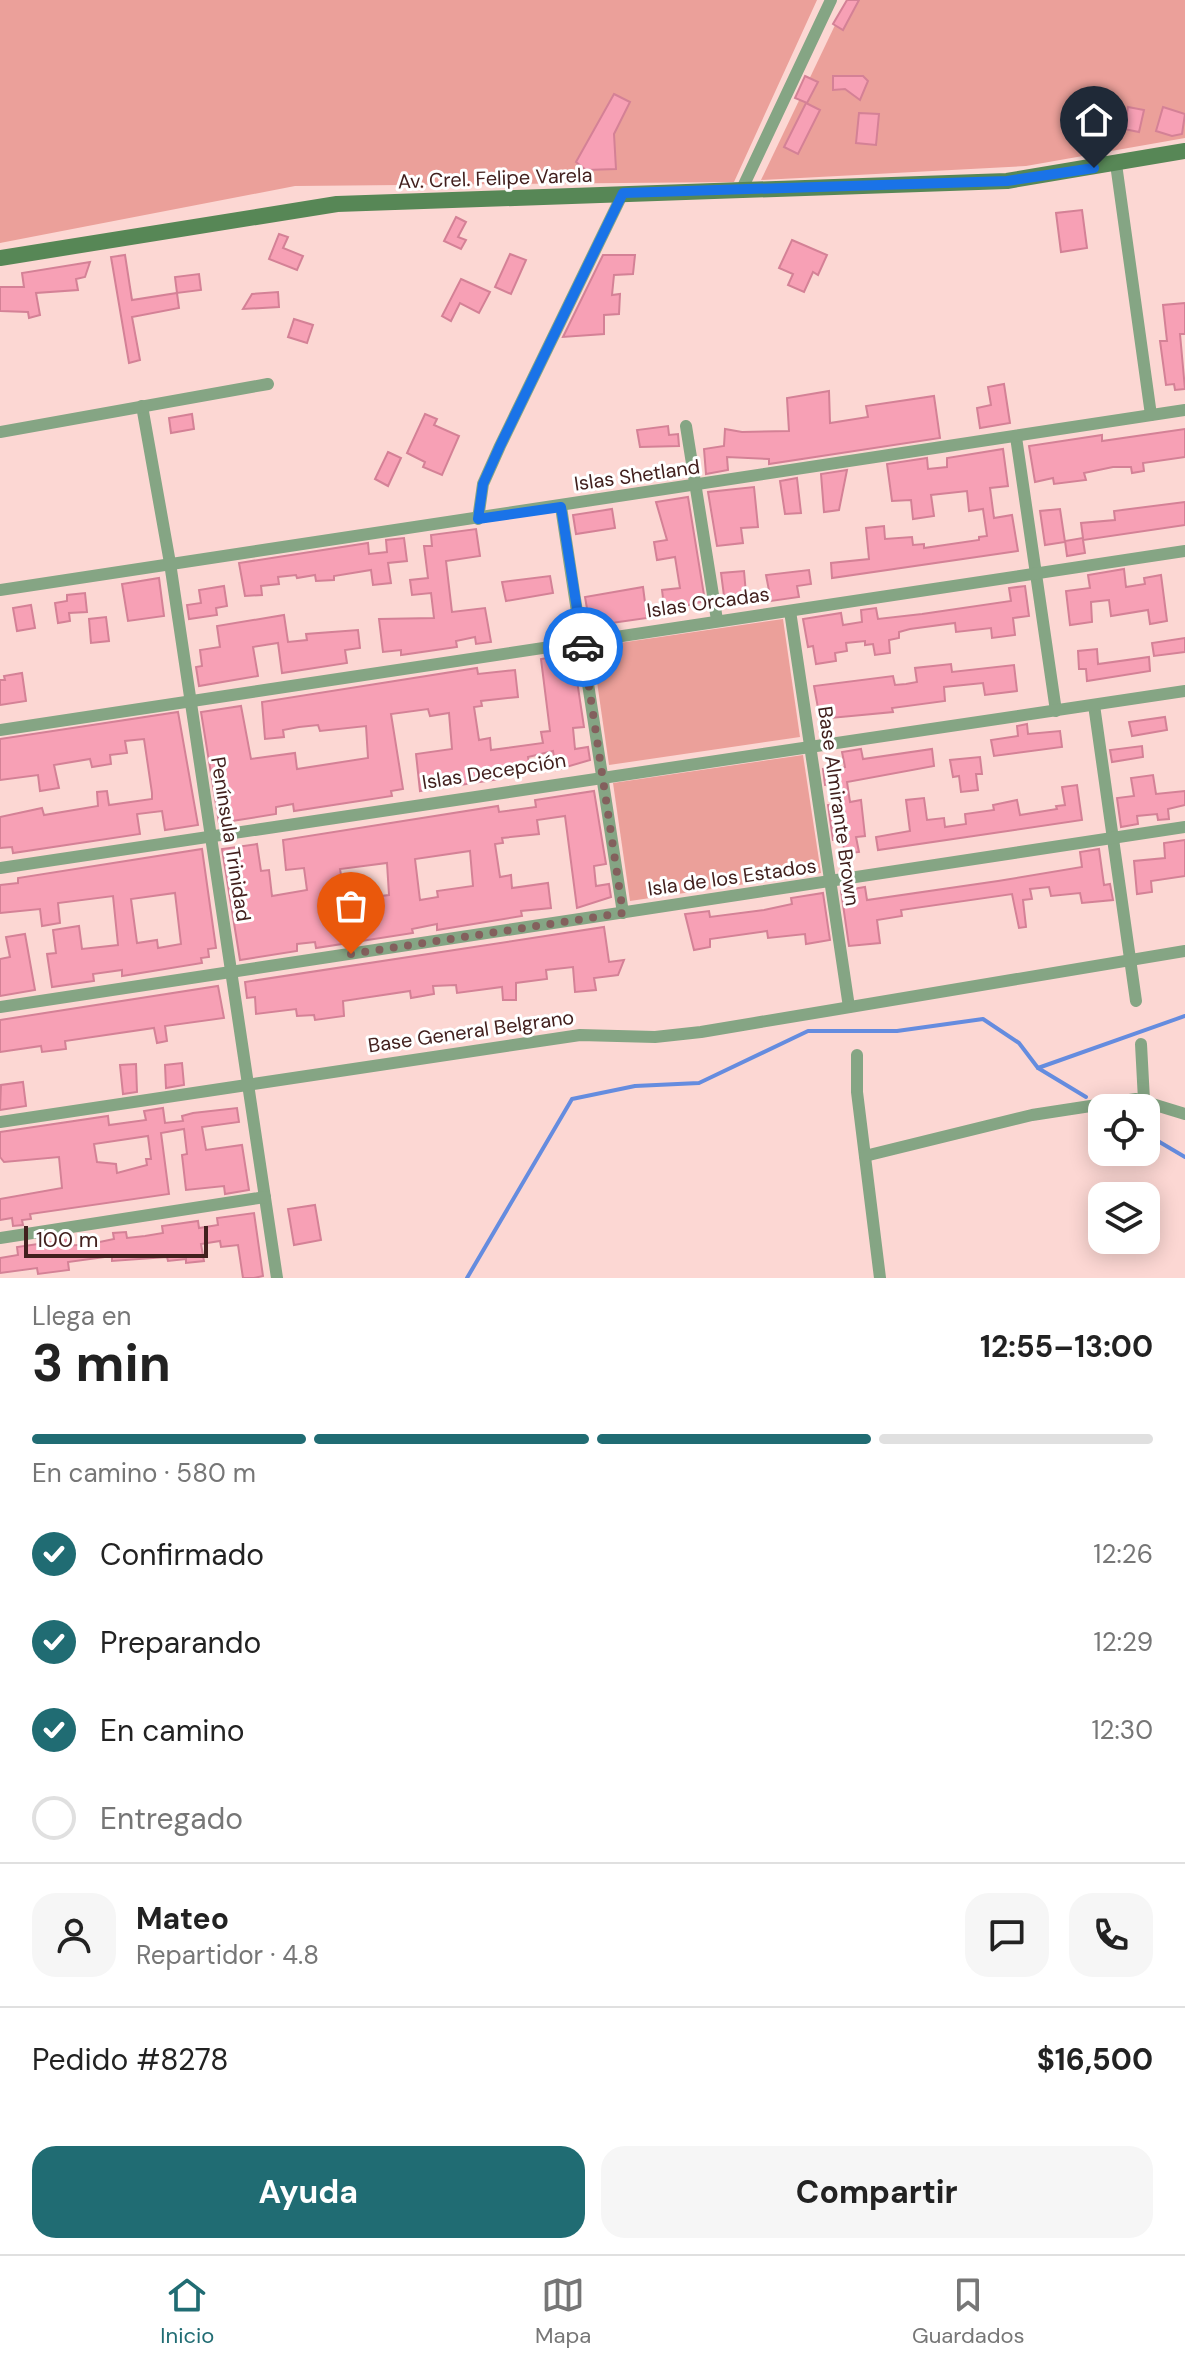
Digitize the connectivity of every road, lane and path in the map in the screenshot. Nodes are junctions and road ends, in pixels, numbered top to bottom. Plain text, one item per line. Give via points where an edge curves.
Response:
1 (831, 0) edge
2 (1185, 151) edge
3 (1116, 164) junction
4 (741, 191) junction
5 (623, 193) junction
6 (0, 258) edge
7 (268, 384) dead end
8 (142, 406) junction
9 (1185, 410) edge
10 (1151, 415) junction
11 (686, 426) dead end
12 (0, 432) edge
13 (1016, 437) junction
14 (695, 487) junction
15 (561, 507) junction
16 (478, 519) junction
17 (1185, 551) edge
18 (170, 563) junction
19 (1037, 574) junction
20 (0, 590) edge
21 (790, 611) junction
22 (717, 620) junction
23 (582, 640) junction
24 (1185, 691) edge
25 (190, 702) junction
26 (1094, 705) junction
27 (1056, 711) junction
28 (0, 730) edge
29 (811, 747) junction
30 (600, 775) junction
31 (1185, 827) edge
32 (211, 835) junction
33 (1112, 839) junction
34 (0, 868) edge
35 (830, 882) junction
36 (623, 913) junction
37 (1185, 951) edge
38 (1130, 960) junction
39 (231, 972) junction
40 (1136, 1001) dead end
41 (0, 1007) edge
42 (849, 1007) junction
43 (1141, 1044) dead end
44 (857, 1055) dead end
45 (249, 1085) junction
46 (1144, 1094) edge
47 (1160, 1105) edge
48 (1088, 1108) edge
49 (1185, 1114) edge
50 (0, 1122) edge
51 (865, 1156) junction
52 (265, 1197) junction
53 (0, 1238) edge
54 (277, 1278) edge
55 (880, 1278) edge

1 - 4 street
2 - 3 main road, Av. Crel. Felipe Varela
3 - 4 main road, Av. Crel. Felipe Varela via 1007,181
3 - 10 street
4 - 5 main road, Av. Crel. Felipe Varela
5 - 6 main road, Av. Crel. Felipe Varela via 293,209
5 - 16 street via 483,484
7 - 8 street
8 - 12 street
8 - 18 street, Península Trinidad
9 - 10 street, Islas Shetland
10 - 13 street, Islas Shetland
11 - 14 street
13 - 14 street, Islas Shetland
13 - 19 street
14 - 15 street, Islas Shetland
14 - 22 street
15 - 16 street, Islas Shetland
15 - 23 street
16 - 18 street, Islas Shetland
17 - 19 street, Islas Orcadas
18 - 20 street, Islas Shetland
18 - 25 street, Península Trinidad
19 - 21 street, Islas Orcadas
19 - 27 street
21 - 22 street, Islas Orcadas
21 - 29 street, Base Almirante Brown
22 - 23 street, Islas Orcadas
23 - 25 street, Islas Orcadas
23 - 30 street
24 - 26 street, Islas Decepción
25 - 28 street, Islas Orcadas
25 - 32 street, Península Trinidad
26 - 27 street, Islas Decepción
26 - 33 street
27 - 29 street, Islas Decepción
29 - 30 street, Islas Decepción
29 - 35 street, Base Almirante Brown
30 - 32 street, Islas Decepción
30 - 36 street
31 - 33 street, Isla de los Estados
32 - 34 street, Islas Decepción
32 - 39 street, Península Trinidad
33 - 35 street, Isla de los Estados
33 - 38 street
35 - 36 street, Isla de los Estados
35 - 42 street, Base Almirante Brown
36 - 39 street, Isla de los Estados
37 - 38 street, Base General Belgrano
38 - 40 street
38 - 42 street, Base General Belgrano
39 - 41 street, Isla de los Estados
39 - 45 street, Península Trinidad
42 - 45 street, Base General Belgrano via 655,1037 580,1035
43 - 46 street
44 - 51 street
45 - 50 street, Base General Belgrano
45 - 52 street, Península Trinidad
47 - 49 street
48 - 51 street via 1032,1115
51 - 55 street
52 - 53 street
52 - 54 street, Península Trinidad

